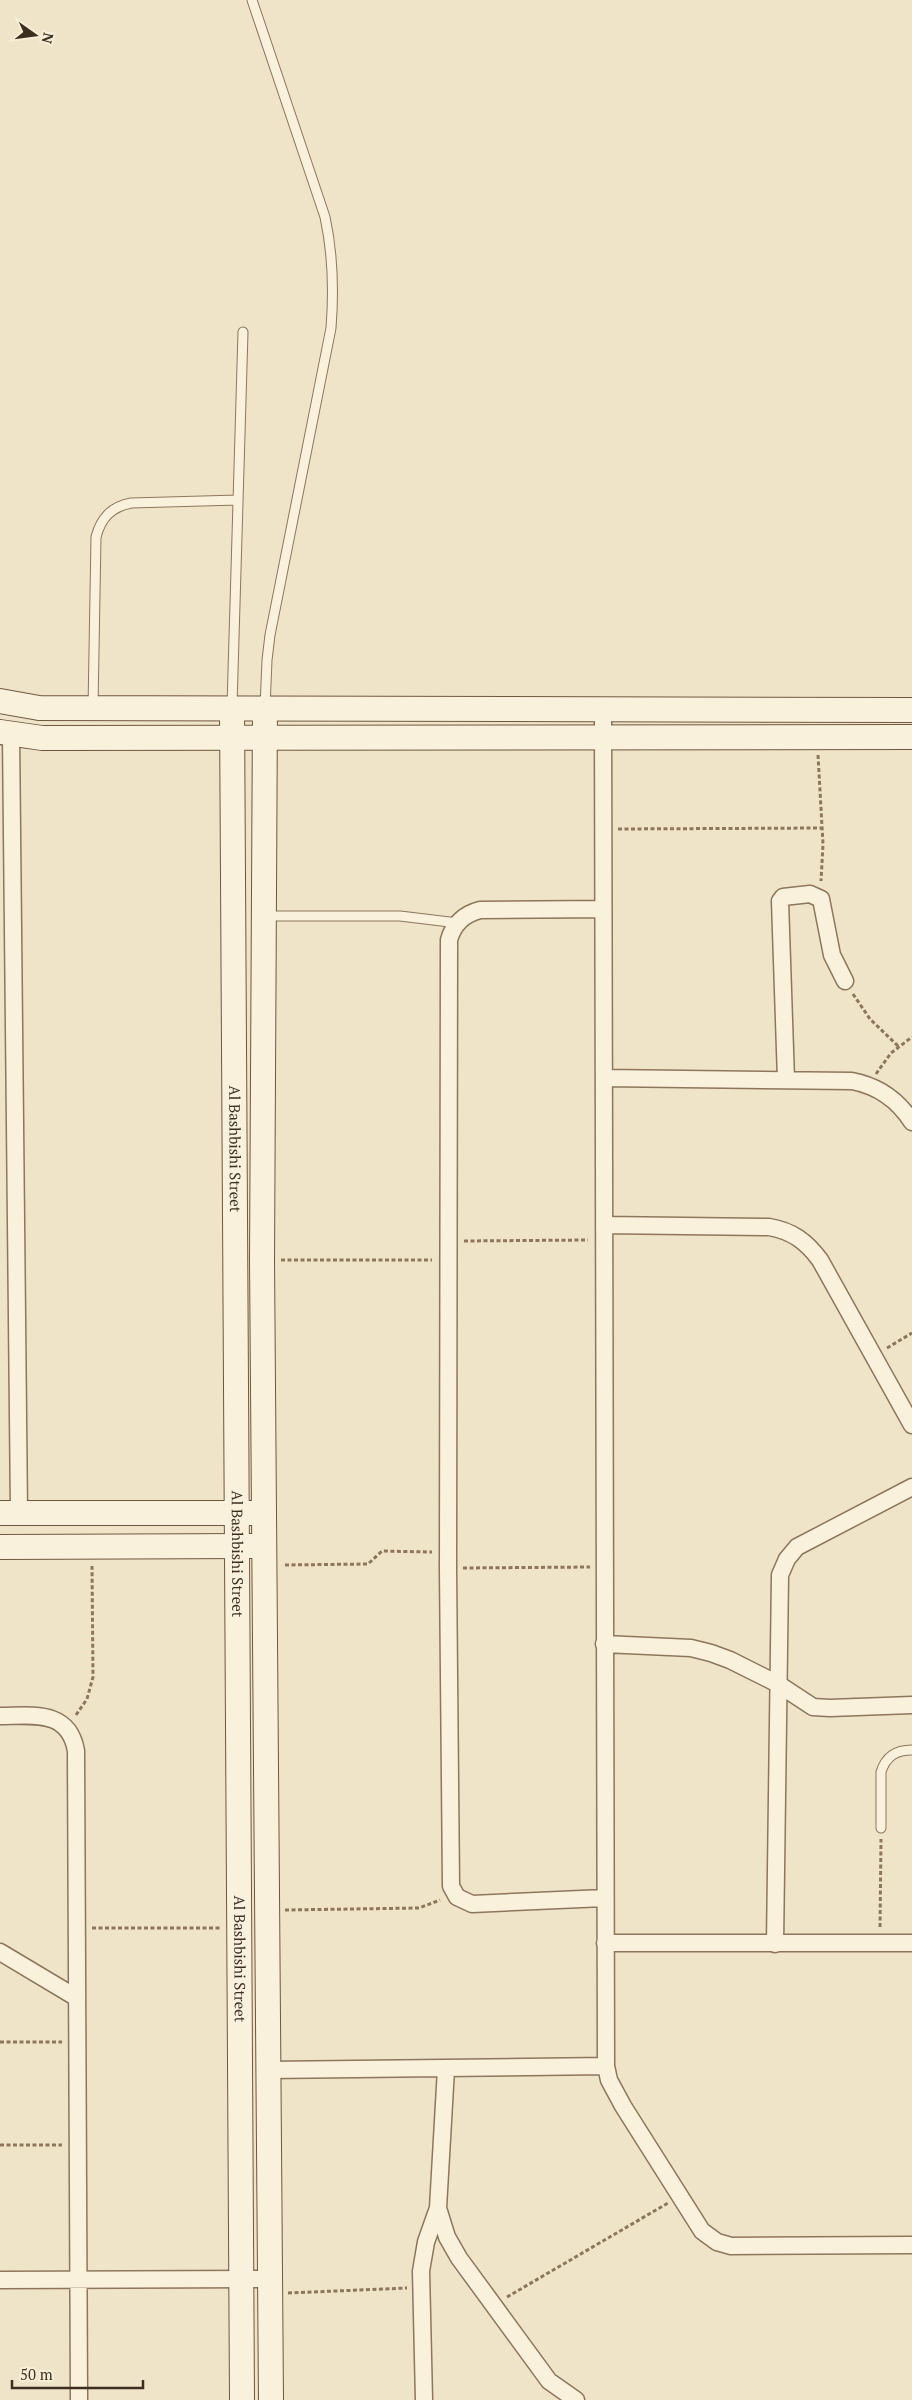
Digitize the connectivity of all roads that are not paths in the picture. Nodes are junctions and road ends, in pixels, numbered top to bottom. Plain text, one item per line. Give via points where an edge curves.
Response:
1 (252, 0) edge
2 (243, 332) dead end
3 (238, 500) junction
4 (0, 701) edge
5 (93, 708) junction
6 (232, 708) junction
7 (265, 708) junction
8 (603, 708) junction
9 (912, 710) edge
10 (6, 734) edge
11 (604, 736) junction
12 (912, 737) edge
13 (232, 738) junction
14 (265, 738) junction
15 (603, 909) junction
16 (233, 916) junction
17 (264, 916) junction
18 (458, 923) junction
19 (845, 981) road end
20 (604, 1078) junction
21 (786, 1080) junction
22 (912, 1122) edge
23 (604, 1232) junction
24 (912, 1425) edge
25 (912, 1487) edge
26 (264, 1512) junction
27 (10, 1513) edge
28 (237, 1513) junction
29 (237, 1546) junction
30 (0, 1547) edge
31 (265, 1555) junction
32 (604, 1644) junction
33 (778, 1684) junction
34 (912, 1705) edge
35 (0, 1716) edge
36 (912, 1750) edge
37 (881, 1828) road end
38 (604, 1898) junction
39 (604, 1943) junction
40 (912, 1943) edge
41 (775, 1944) junction
42 (0, 1952) edge
43 (77, 1998) junction
44 (606, 2066) junction
45 (446, 2069) junction
46 (240, 2070) junction
47 (268, 2070) junction
48 (438, 2208) junction
49 (912, 2245) edge
50 (242, 2279) junction
51 (0, 2280) edge
52 (78, 2280) junction
53 (270, 2286) junction
54 (78, 2400) edge
55 (242, 2400) edge
56 (271, 2400) edge
57 (424, 2400) edge
58 (576, 2400) edge

1 - 7 lane via 325,217 333,284 331,328 270,636
2 - 3 lane
3 - 5 lane via 131,504 116,508 103,519 96,537
3 - 6 lane
4 - 5 street via 39,708
5 - 6 street
6 - 7 street
6 - 13 street, Al Bashbishi Street
7 - 8 street
7 - 14 street, Al Bashbishi Street
8 - 9 street
8 - 11 street
10 - 13 street via 42,738
10 - 27 street
11 - 12 street
11 - 14 street
11 - 15 street
13 - 14 street
13 - 16 street, Al Bashbishi Street
14 - 17 street, Al Bashbishi Street
15 - 18 street via 480,910 468,914
15 - 20 street
16 - 17 street
16 - 28 street, Al Bashbishi Street
17 - 18 lane via 400,916
17 - 26 street, Al Bashbishi Street
18 - 38 street via 449,940 447,1260 452,1886 461,1900 472,1904
19 - 21 street via 832,955 823,903 818,896 810,894 785,896 780,901
20 - 21 street
20 - 23 street
21 - 22 street via 842,1080 872,1086 892,1098
23 - 24 street via 769,1227 793,1234 804,1241 820,1260
23 - 32 street
25 - 33 street via 797,1547 787,1559 780,1576
26 - 28 street
26 - 31 street, Al Bashbishi Street
27 - 28 street
28 - 29 street, Al Bashbishi Street
29 - 30 street
29 - 31 street
29 - 46 street, Al Bashbishi Street
31 - 47 street, Al Bashbishi Street
32 - 33 street via 691,1648 730,1660
32 - 38 street
33 - 34 street via 813,1707
33 - 41 street
35 - 43 street via 48,1717 64,1726 74,1742
36 - 37 lane via 892,1754 884,1764 881,1772
38 - 39 street
39 - 41 street
39 - 44 street
40 - 41 street
42 - 43 street
43 - 52 street
44 - 45 street
44 - 49 street via 609,2080 623,2106 709,2237 724,2245
45 - 47 street
45 - 48 street
46 - 47 street
46 - 50 street, Al Bashbishi Street
47 - 53 street, Al Bashbishi Street
48 - 57 street via 422,2260
48 - 58 street via 452,2248 549,2381
50 - 52 street
50 - 53 street
50 - 55 street, Al Bashbishi Street
51 - 52 street
52 - 54 street
53 - 56 street, Al Bashbishi Street

